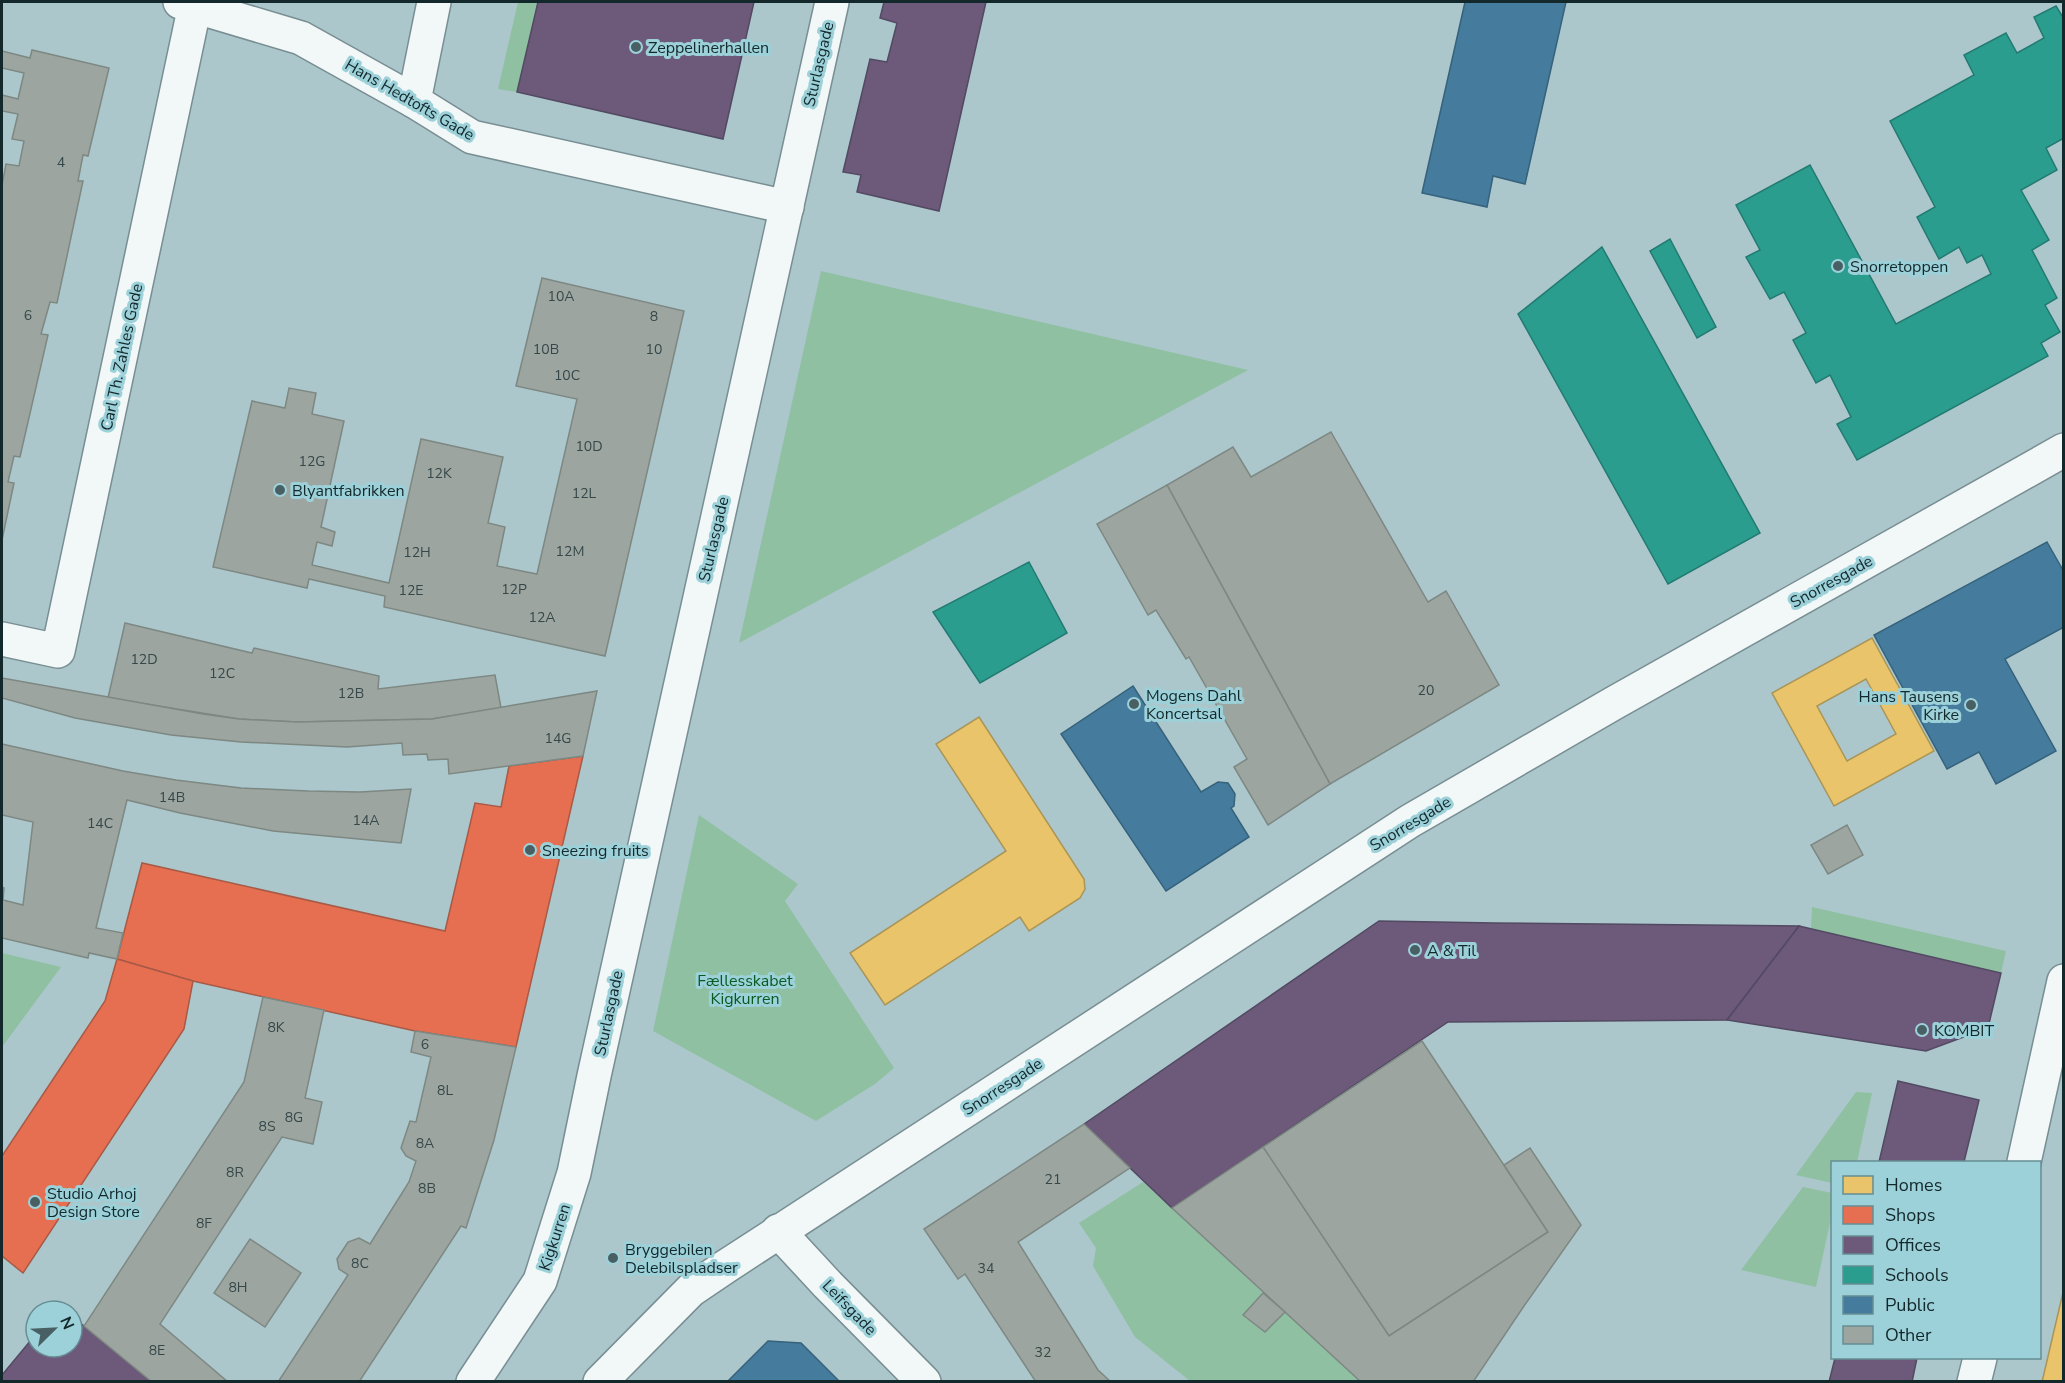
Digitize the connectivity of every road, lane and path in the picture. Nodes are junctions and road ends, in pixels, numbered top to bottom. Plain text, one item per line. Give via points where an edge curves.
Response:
1 (434, 2) edge
2 (832, 2) edge
3 (187, 3) edge
4 (414, 101) junction
5 (787, 207) junction
6 (2064, 450) edge
7 (2, 639) edge
8 (2064, 981) edge
9 (594, 1076) joint
10 (2024, 1161) edge
11 (778, 1231) junction
12 (1980, 1359) edge
13 (473, 1382) edge
14 (600, 1382) edge
15 (924, 1382) edge
16 (1974, 1382) edge

1 - 4 street
2 - 5 street, Sturlasgade
3 - 4 street, Hans Hedtofts Gade via 301,38
3 - 7 street, Carl Th. Zahles Gade via 58,651
4 - 5 street, Hans Hedtofts Gade via 472,137
5 - 9 street, Sturlasgade
6 - 11 street, Snorresgade via 1410,821
8 - 10 street
9 - 13 street, Kigkurren via 574,1173 540,1281
11 - 14 street via 691,1290
11 - 15 street, Leifsgade
12 - 16 street

